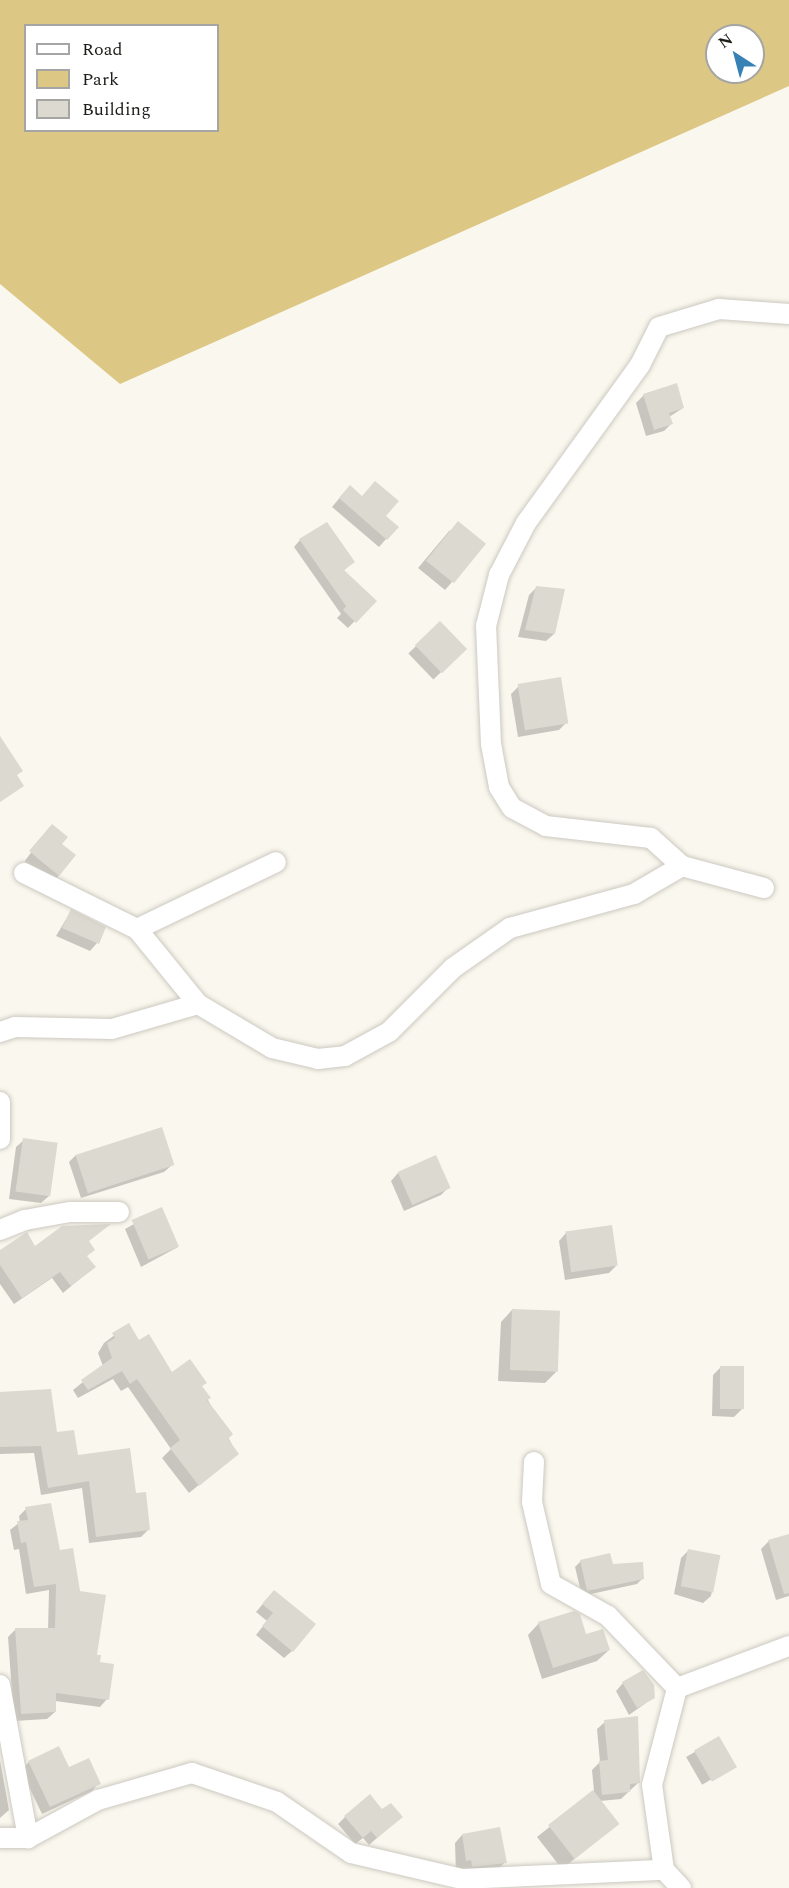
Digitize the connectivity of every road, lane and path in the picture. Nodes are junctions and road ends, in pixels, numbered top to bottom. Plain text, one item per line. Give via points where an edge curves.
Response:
1 (789, 314) edge
2 (276, 862) dead end
3 (682, 866) junction
4 (24, 873) dead end
5 (765, 888) dead end
6 (137, 929) junction
7 (198, 1004) junction
8 (0, 1032) edge
9 (0, 1102) edge
10 (0, 1139) edge
11 (119, 1212) dead end
12 (0, 1230) edge
13 (534, 1462) dead end
14 (789, 1646) edge
15 (0, 1685) edge
16 (677, 1688) junction
17 (0, 1838) edge
18 (28, 1838) junction
19 (664, 1870) junction
20 (681, 1888) edge

1 - 3 street via 719,309 659,327 640,365 526,523 499,576 486,626 491,744 499,787 512,808 546,826 651,838
2 - 6 street
3 - 5 street
3 - 7 street via 634,894 510,928 453,968 389,1032 345,1056 318,1059 272,1048
4 - 6 street
6 - 7 street
7 - 8 street via 112,1029 15,1027
9 - 10 street
11 - 12 street via 70,1212 25,1220
13 - 16 street via 532,1502 551,1584 608,1616
14 - 16 street
15 - 18 street
16 - 19 street via 652,1785
17 - 18 street
18 - 19 street via 98,1800 192,1773 276,1802 351,1853 462,1879
19 - 20 street

